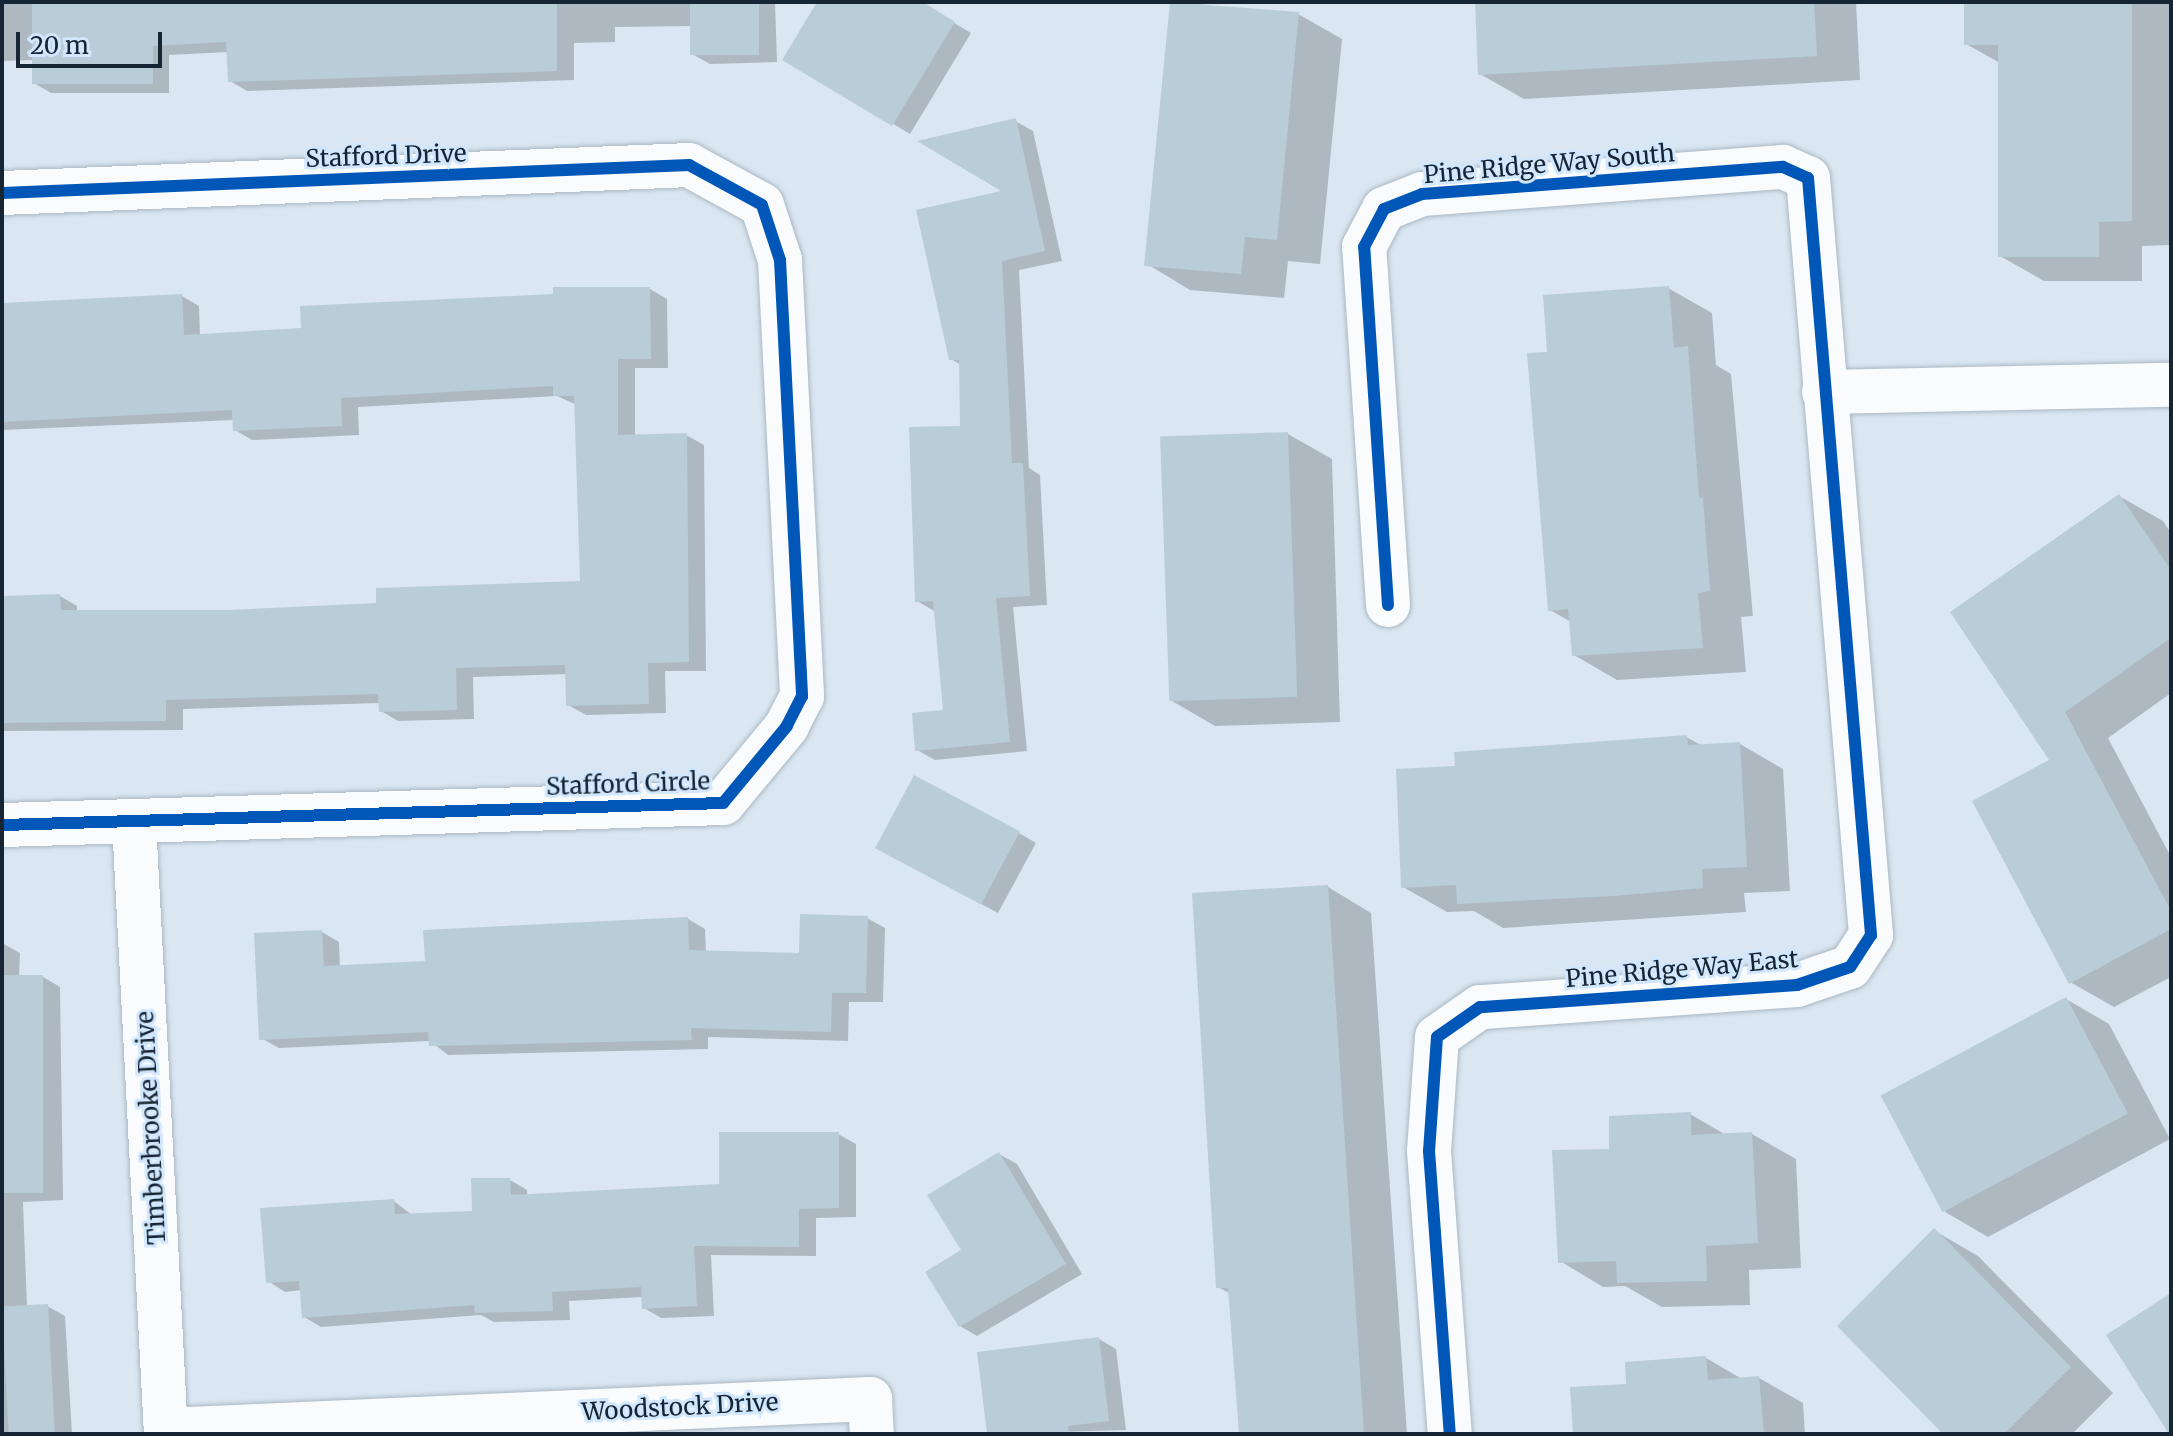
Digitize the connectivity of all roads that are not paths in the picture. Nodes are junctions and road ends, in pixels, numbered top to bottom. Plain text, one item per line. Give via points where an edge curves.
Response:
1 (2, 193) edge
2 (762, 205) joint
3 (2171, 385) edge
4 (1824, 392) junction
5 (1388, 605) dead end
6 (134, 822) junction
7 (2, 825) edge
8 (166, 1432) edge
9 (872, 1434) edge
10 (1450, 1434) edge

1 - 2 street, Stafford Drive via 689,165
2 - 6 street, Stafford Circle via 780,260 802,696 787,726 723,803
3 - 4 street
4 - 5 street, Pine Ridge Way South via 1808,178 1783,167 1422,194 1384,209 1364,247
4 - 10 street, Pine Ridge Way East via 1871,935 1850,967 1797,985 1480,1007 1437,1037 1429,1151
6 - 7 street, Stafford Circle
6 - 8 street, Timberbrooke Drive
8 - 9 street, Woodstock Drive via 870,1399

